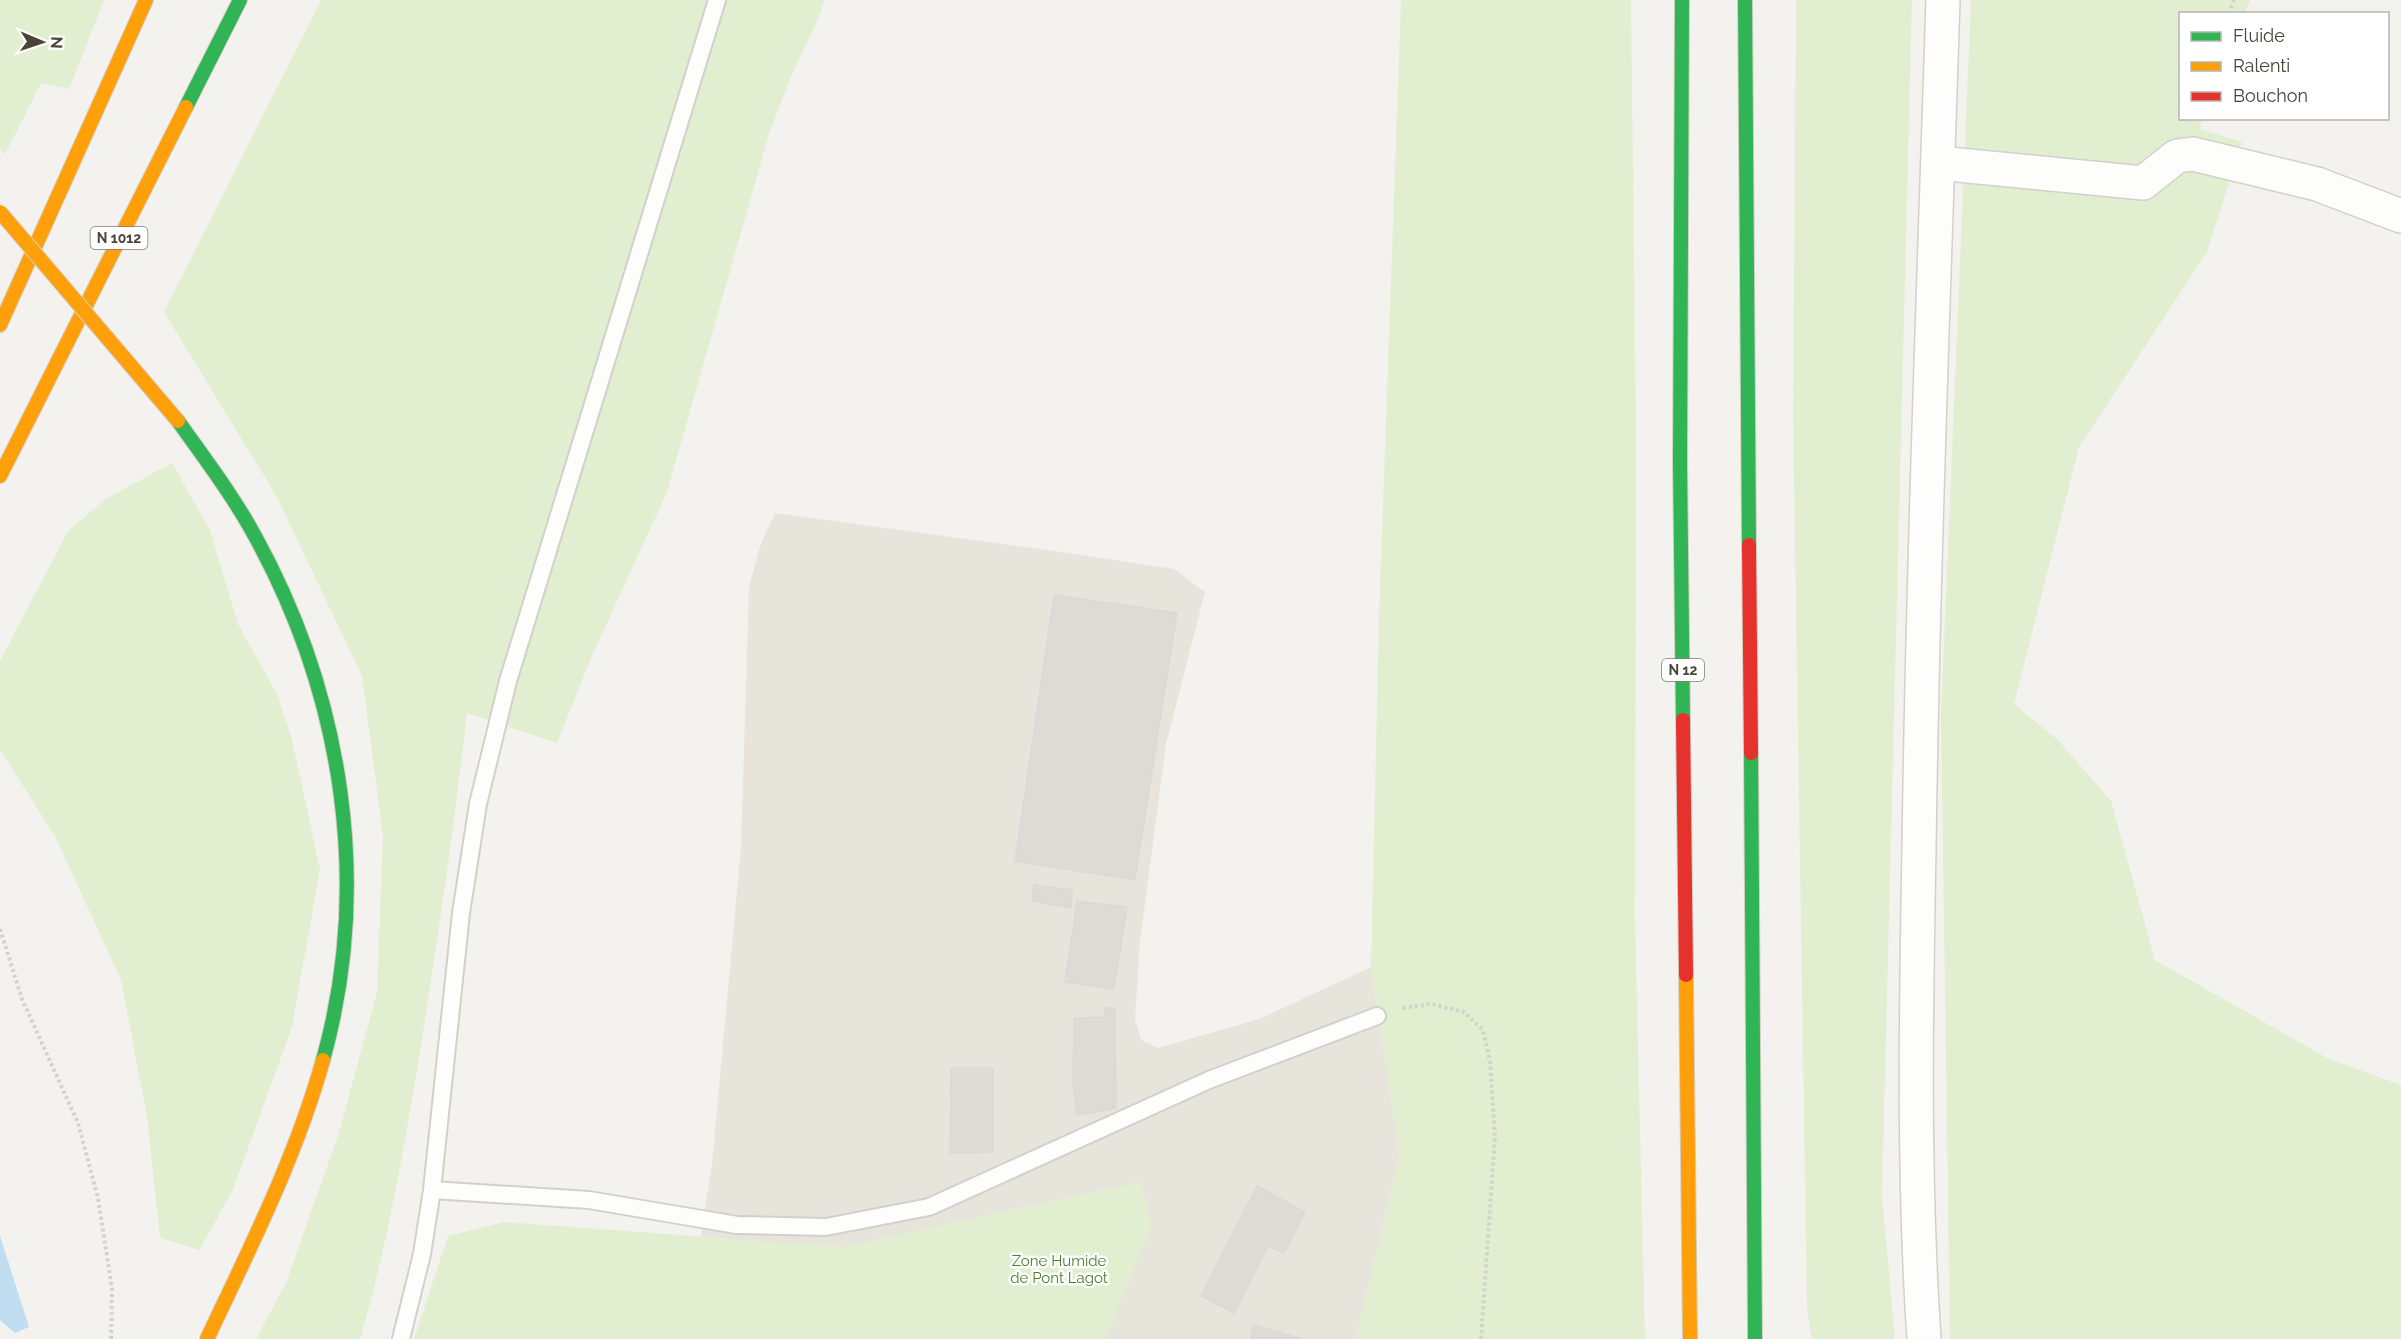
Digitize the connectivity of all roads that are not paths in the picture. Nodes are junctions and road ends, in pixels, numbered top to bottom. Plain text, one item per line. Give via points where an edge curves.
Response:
1 (146, 0) edge
2 (240, 0) edge
3 (717, 0) edge
4 (1682, 0) edge
5 (1745, 0) edge
6 (1943, 0) edge
7 (1938, 164) junction
8 (0, 212) edge
9 (2401, 216) edge
10 (0, 325) edge
11 (0, 476) edge
12 (1377, 1016) road end
13 (432, 1190) junction
14 (207, 1339) edge
15 (401, 1339) edge
16 (1690, 1339) edge
17 (1755, 1339) edge
18 (1924, 1339) edge

1 - 10 main road
2 - 11 main road, N 1012
3 - 13 lane via 508,681 478,804 461,913
4 - 16 main road, N 12 via 1680,463
5 - 17 main road
6 - 7 street
7 - 9 street via 2143,183 2177,156 2193,154 2317,184
7 - 18 street via 1921,655 1916,1080 1917,1239
8 - 14 main road, bridge via 178,421 222,482 264,553 292,615 333,744 344,808 349,878 347,947 331,1033 304,1119 269,1207
12 - 13 lane via 1209,1080 929,1207 837,1225 737,1225 589,1200
13 - 15 lane via 422,1254

